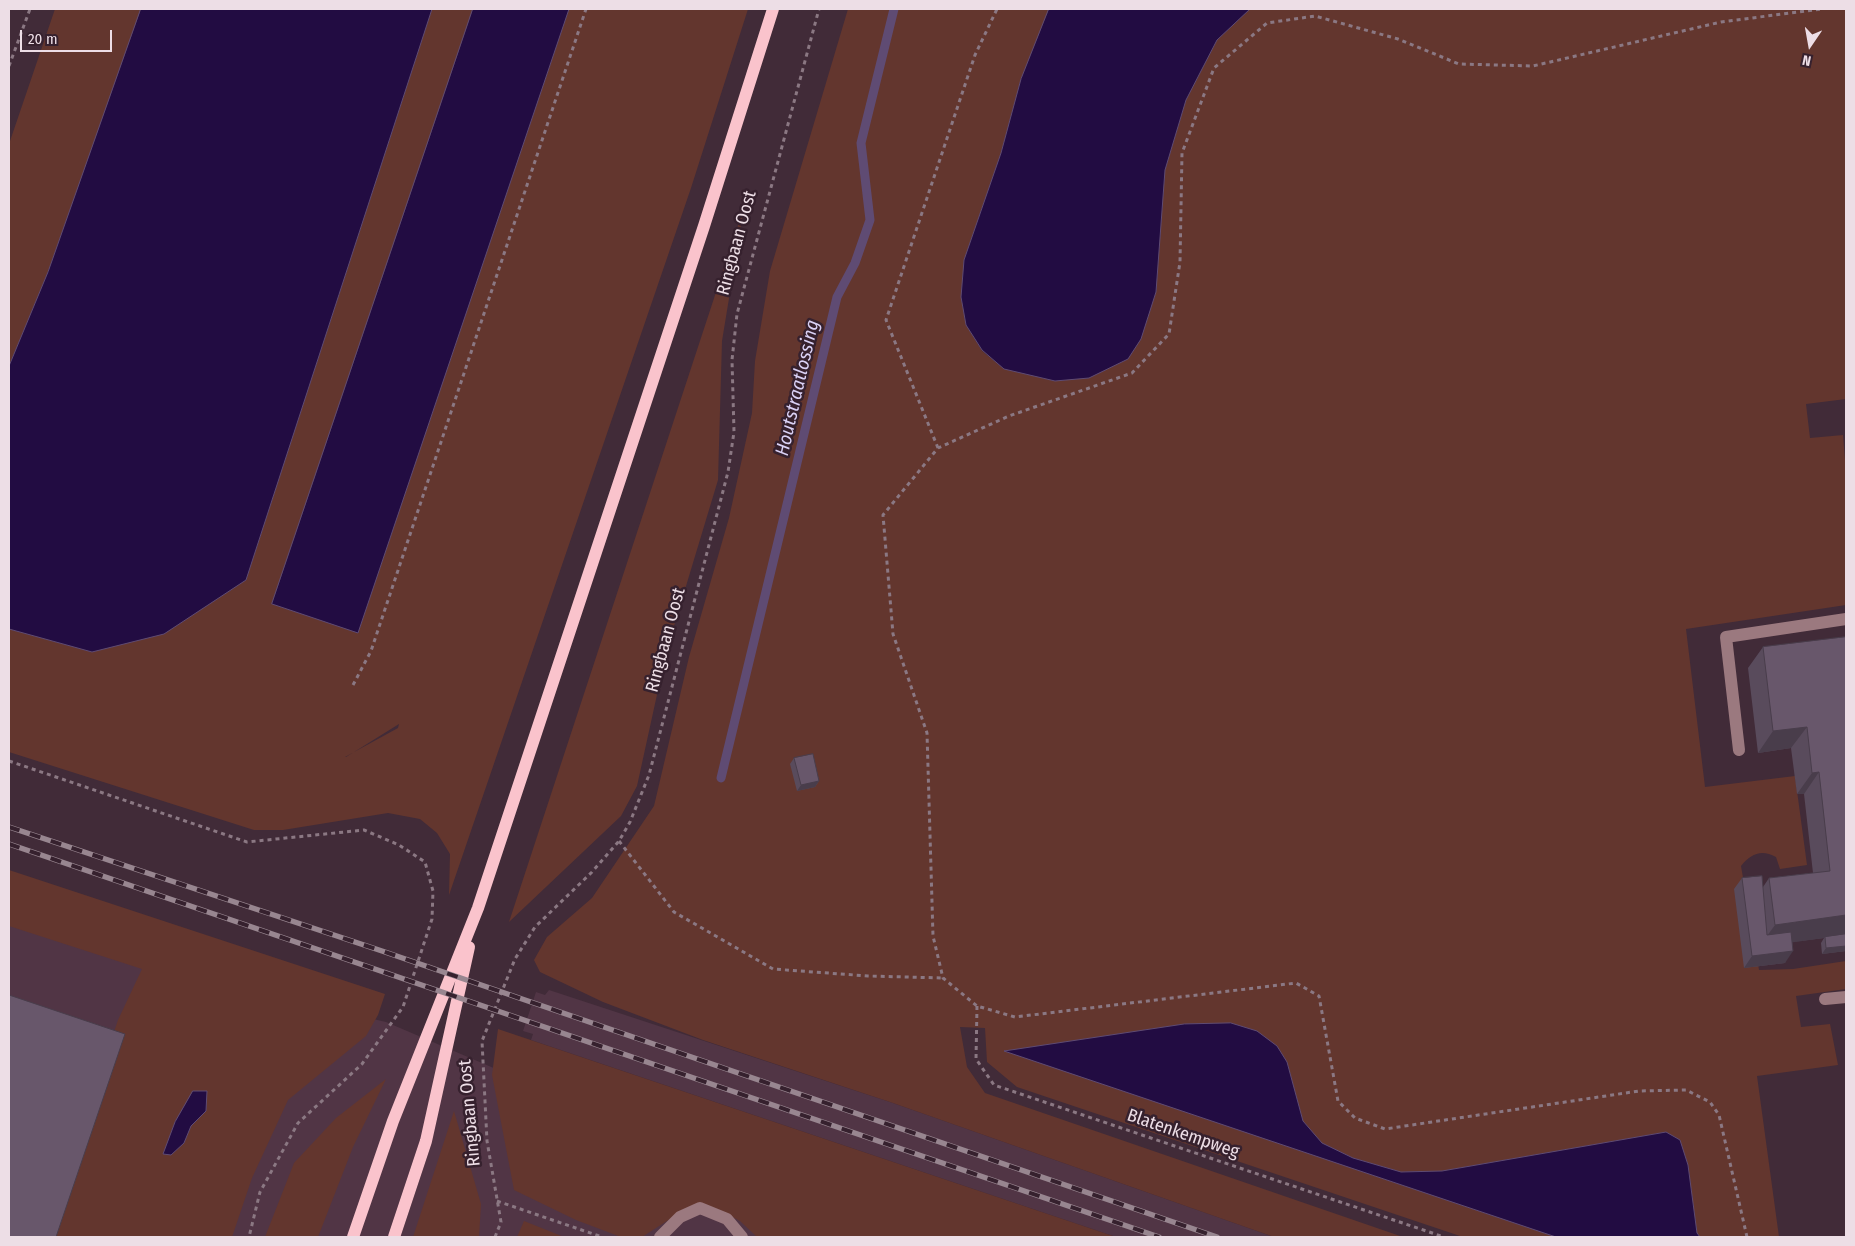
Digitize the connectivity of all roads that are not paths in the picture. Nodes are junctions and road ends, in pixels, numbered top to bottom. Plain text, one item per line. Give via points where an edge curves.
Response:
1 (774, 9) edge
2 (1846, 619) edge
3 (1739, 750) dead end
4 (478, 908) junction
5 (1846, 996) edge
6 (1825, 999) dead end
7 (353, 1237) edge
8 (394, 1237) edge
9 (660, 1237) edge
10 (742, 1237) edge

1 - 4 main road, Ringbaan Oost
2 - 3 street via 1726,637
4 - 7 main road, Ringbaan Oost via 393,1121
4 - 8 main road, Ringbaan Oost via 426,1141
5 - 6 street
9 - 10 street via 680,1217 700,1208 727,1219

